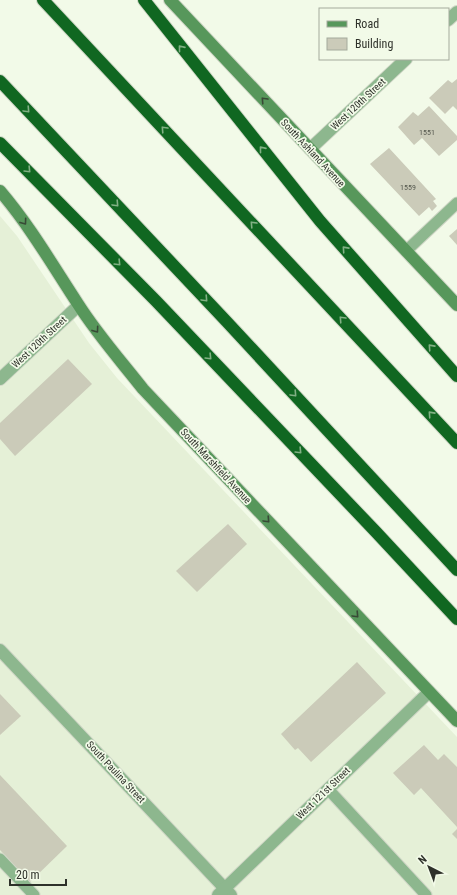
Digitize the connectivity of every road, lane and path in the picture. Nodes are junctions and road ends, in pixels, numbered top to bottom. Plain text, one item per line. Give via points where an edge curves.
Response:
1 (43, 0) edge
2 (144, 0) edge
3 (170, 0) edge
4 (457, 12) edge
5 (449, 19) edge
6 (405, 60) edge
7 (0, 81) edge
8 (0, 143) edge
9 (310, 149) junction
10 (0, 192) edge
11 (457, 203) edge
12 (406, 251) junction
13 (457, 305) edge
14 (78, 306) junction
15 (457, 376) edge
16 (0, 379) edge
17 (457, 443) edge
18 (457, 570) edge
19 (457, 619) edge
20 (0, 650) edge
21 (429, 692) junction
22 (457, 721) edge
23 (328, 789) junction
24 (0, 859) edge
25 (225, 893) edge
26 (34, 895) edge
27 (426, 895) edge

17 -> 1 highway
15 -> 2 highway via 320,221
9 -> 3 main road, South Ashland Avenue
4 - 5 street
6 - 9 street, West 120th Street
7 -> 18 highway
8 -> 19 highway via 156,301
9 - 12 main road, South Ashland Avenue
10 -> 14 main road, South Marshfield Avenue via 39,243
11 - 12 lane
12 - 13 main road, South Ashland Avenue
14 - 16 street, West 120th Street
14 -> 21 main road, South Marshfield Avenue via 143,389
20 - 25 street, South Paulina Street
21 - 22 main road, South Marshfield Avenue
21 - 23 street, West 121st Street
23 - 25 street, West 121st Street
23 - 27 lane
24 - 26 lane

